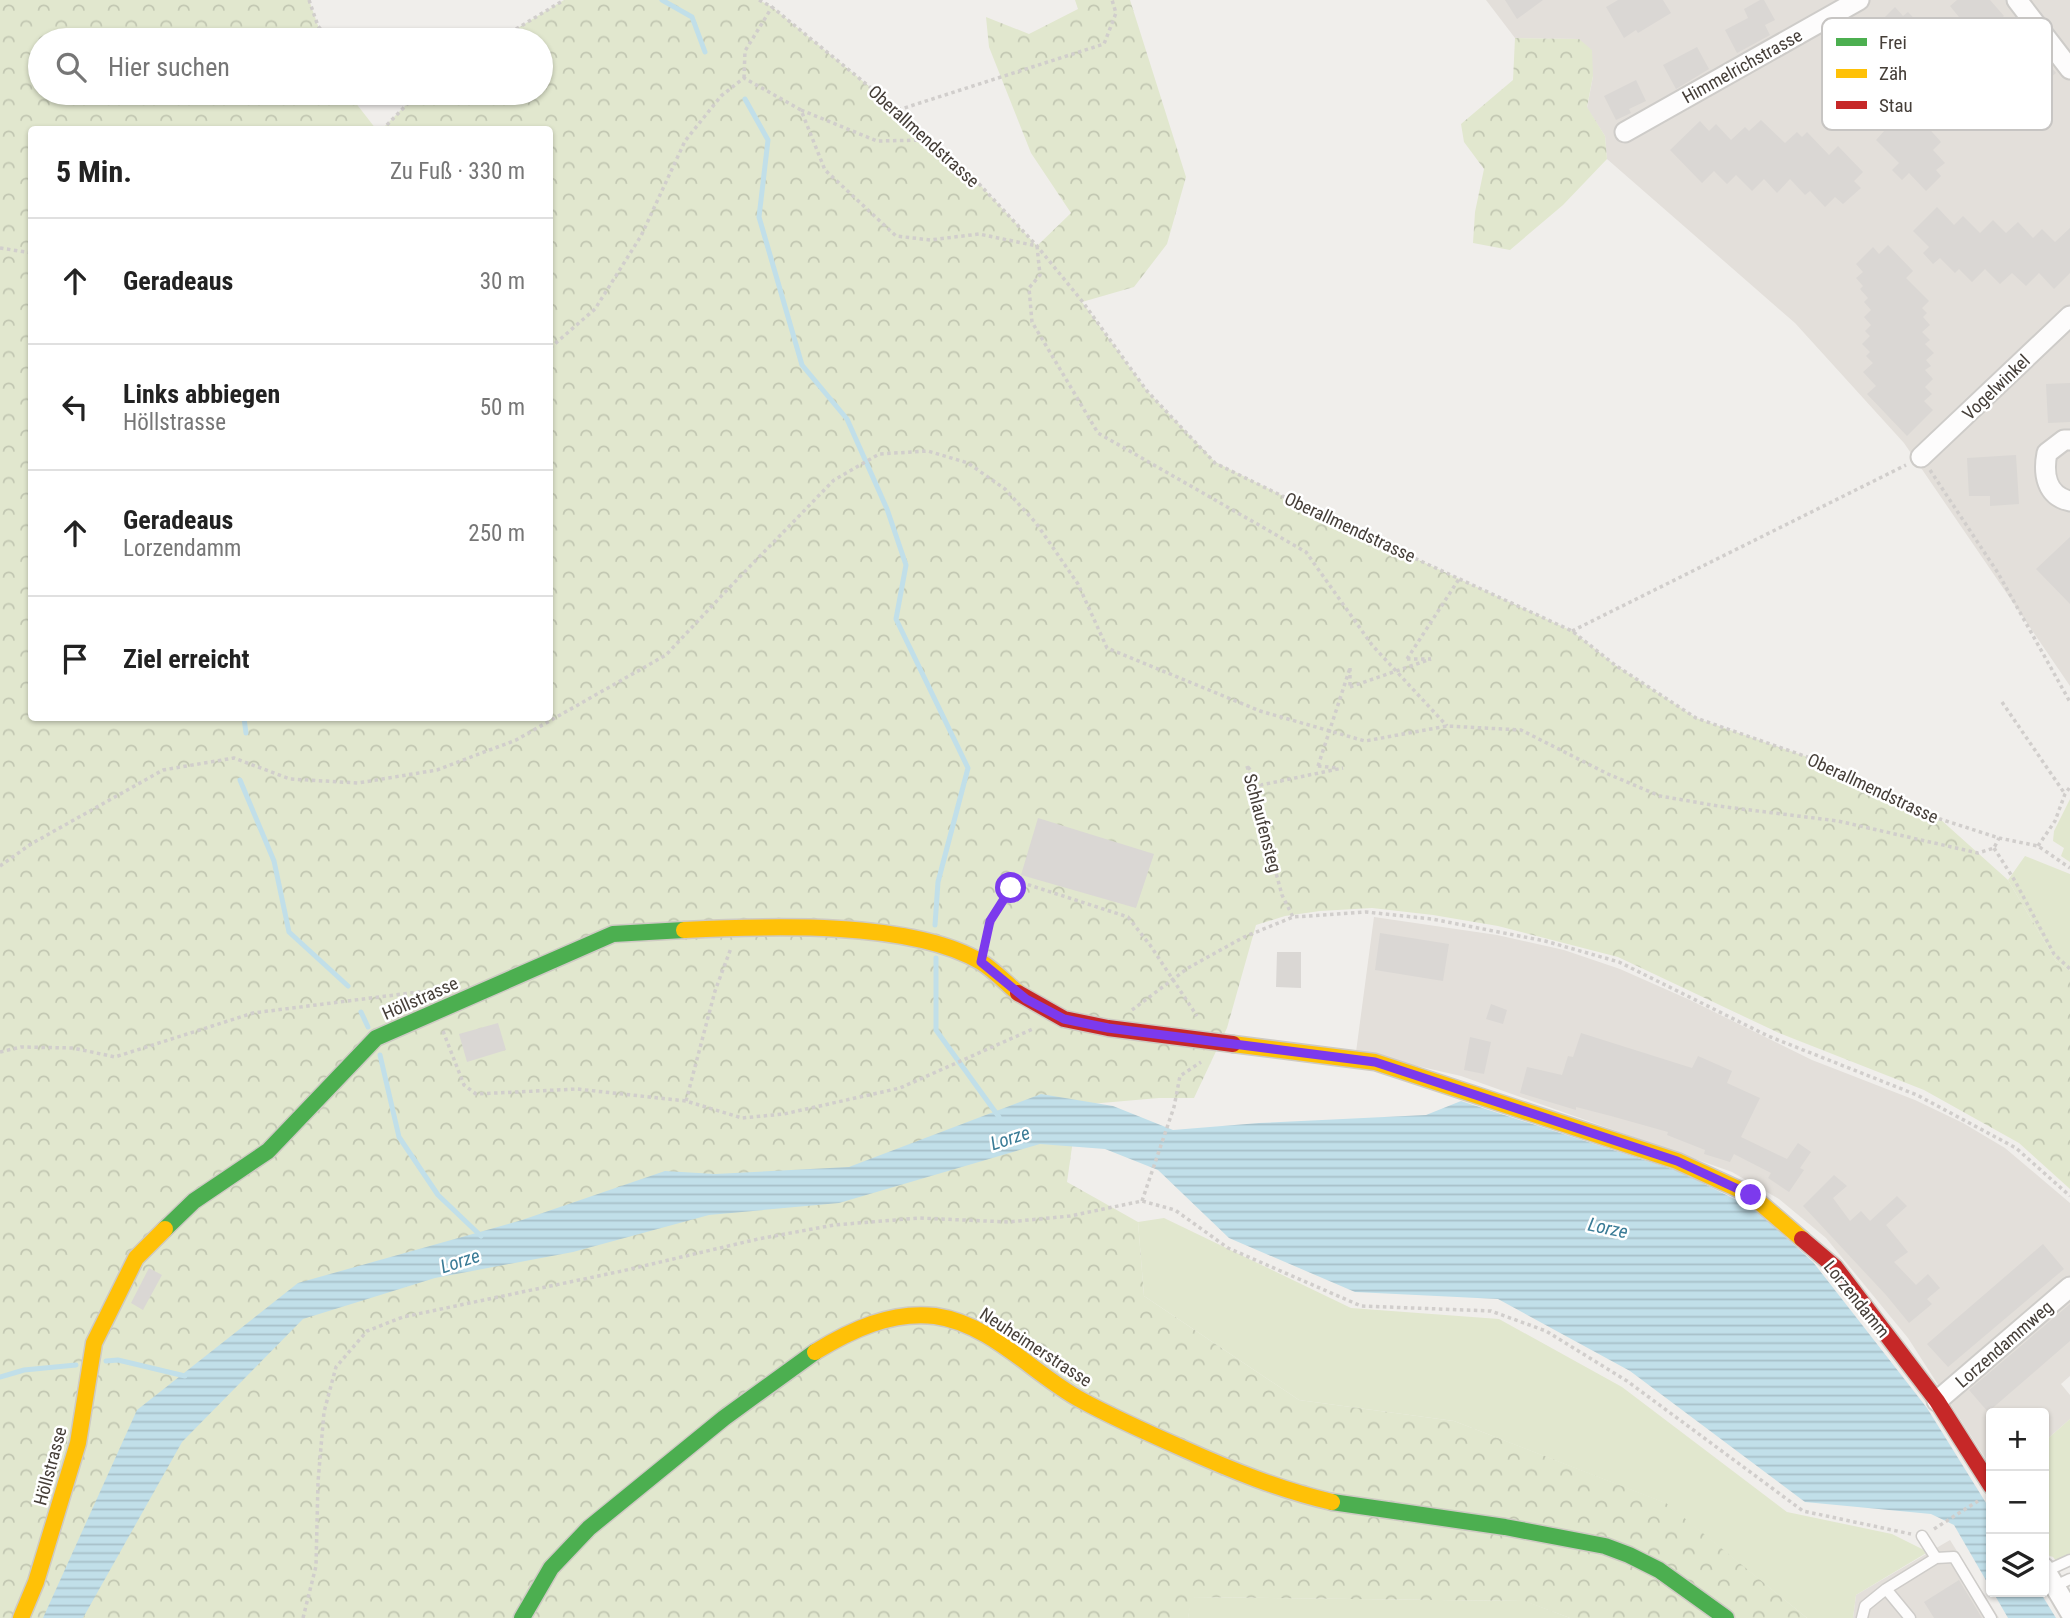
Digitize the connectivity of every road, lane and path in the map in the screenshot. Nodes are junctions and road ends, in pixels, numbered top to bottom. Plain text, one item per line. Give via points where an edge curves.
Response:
1 (309, 0) edge
2 (565, 0) edge
3 (759, 0) edge
4 (1112, 0) edge
5 (1859, 0) edge
6 (2017, 0) edge
7 (772, 7) junction
8 (1827, 18) edge
9 (2031, 18) edge
10 (1822, 21) edge
11 (320, 28) edge
12 (518, 28) edge
13 (2052, 46) edge
14 (2070, 69) edge
15 (744, 78) junction
16 (405, 105) edge
17 (801, 110) junction
18 (898, 110) junction
19 (386, 126) edge
20 (1625, 132) dead end
21 (928, 140) junction
22 (1037, 246) junction
23 (0, 247) edge
24 (28, 252) edge
25 (2070, 316) edge
26 (553, 345) edge
27 (2070, 440) edge
28 (1921, 457) junction
29 (2070, 501) edge
30 (1459, 579) junction
31 (1572, 631) junction
32 (2002, 702) dead end
33 (2070, 702) edge
34 (553, 719) edge
35 (550, 721) edge
36 (1447, 726) junction
37 (2070, 787) edge
38 (2065, 794) junction
39 (1999, 838) junction
40 (2038, 846) junction
41 (1994, 848) junction
42 (2070, 868) edge
43 (0, 869) edge
44 (1293, 917) junction
45 (740, 927) junction
46 (981, 962) junction
47 (2070, 969) edge
48 (1172, 979) junction
49 (432, 990) dead end
50 (436, 1013) junction
51 (1054, 1013) junction
52 (1108, 1028) junction
53 (0, 1052) edge
54 (687, 1101) junction
55 (1174, 1107) dead end
56 (2070, 1196) edge
57 (1142, 1200) junction
58 (2070, 1287) edge
59 (1937, 1401) junction
60 (1986, 1478) edge
61 (1980, 1500) dead end
62 (1922, 1536) junction
63 (1936, 1558) junction
64 (2070, 1560) edge
65 (2054, 1576) edge
66 (1886, 1589) junction
67 (2070, 1612) edge
68 (21, 1618) edge
69 (303, 1618) edge
70 (522, 1618) edge
71 (1726, 1618) edge
72 (1862, 1618) edge
73 (1910, 1618) edge
74 (1991, 1618) edge

1 - 11 path
2 - 12 path
3 - 7 path, Oberallmendstrasse
4 - 18 path via 1116,13 1104,44
5 - 8 street, Himmelrichstrasse
6 - 9 street
7 - 15 path via 745,51
7 - 18 path, Oberallmendstrasse
10 - 20 street, Himmelrichstrasse
13 - 14 street
15 - 17 path
15 - 26 path via 721,96 685,141 640,236 595,309
16 - 19 path
17 - 21 path via 877,141
17 - 22 path via 825,170 896,236 930,240 979,234
18 - 21 path, Oberallmendstrasse
21 - 22 path, Oberallmendstrasse via 968,172
22 - 30 path, Oberallmendstrasse via 1147,391 1215,463
22 - 36 path via 1040,275 1029,288 1032,322 1098,433 1306,552 1371,645
23 - 24 path
25 - 28 street, Vogelwinkel
27 - 29 street via 2047,453 2044,470 2050,487 2061,499
28 - 31 path
28 - 33 path via 1998,573
30 - 31 path, Oberallmendstrasse
30 - 44 path, Schlaufensteg, bridge via 1407,659 1431,659 1350,687 1350,668 1318,766 1343,768 1261,785 1247,766 1282,895
31 - 39 path, Oberallmendstrasse via 1696,718 1836,767 1940,819
32 - 38 path
34 - 36 path via 666,655 834,480 879,454 928,451 968,463 1005,489 1078,584 1107,648 1261,711 1365,741
35 - 43 path via 516,740 438,770 358,783 290,779 234,758 163,770 31,844
36 - 41 path via 1521,730 1660,796 1838,821 1978,853
37 - 38 path
38 - 40 path via 2055,821
39 - 40 path, Oberallmendstrasse
39 - 41 path
40 - 42 path, Oberallmendstrasse
41 - 47 path via 2054,954
44 - 48 path via 1244,937
44 - 56 path via 1366,912 1432,919 1545,941 1619,962 1768,1036 1917,1095 2016,1148
45 - 46 street, Höllstrasse via 859,930 935,942
45 - 50 street, Höllstrasse via 613,934
45 - 54 path via 715,991
46 - 48 path via 990,921 1011,888 1026,884 1128,917
46 - 51 street, Höllstrasse via 1026,999
48 - 52 path
49 - 53 path via 253,1013 115,1058 73,1048 21,1047
50 - 54 path via 464,1085 476,1094 577,1089
50 - 68 street, Höllstrasse via 376,1038 268,1151 194,1201 136,1258 94,1343 78,1443
51 - 52 street, Höllstrasse
51 - 54 path via 1042,1024 900,1088 784,1114 742,1118
52 - 59 street, Lorzendamm via 1375,1062 1677,1161 1751,1195 1835,1267
55 - 57 path
57 - 62 path via 1175,1210 1228,1248 1361,1306 1491,1311 1546,1331 1627,1381 1802,1511
57 - 69 path via 1070,1216 1008,1222 919,1218 834,1225 403,1317 367,1331 336,1367 324,1412 316,1566
58 - 59 street, Lorzendammweg
59 - 60 street, Lorzendamm
61 - 62 path
62 - 63 lane
63 - 66 lane
63 - 74 lane via 1954,1557
64 - 65 lane
65 - 67 street
66 - 72 lane via 1865,1606
66 - 73 lane
70 - 71 street, Neuheimerstrasse via 561,1556 731,1413 849,1333 876,1321 933,1315 990,1336 1077,1398 1269,1484 1360,1507 1614,1548 1655,1567

